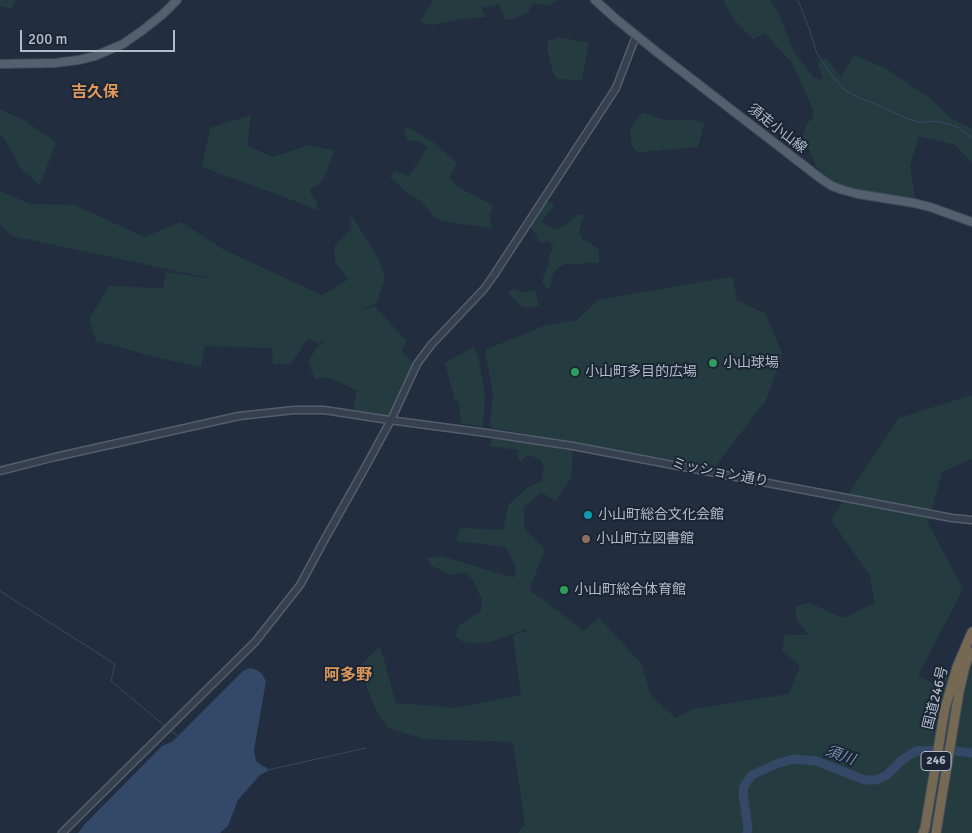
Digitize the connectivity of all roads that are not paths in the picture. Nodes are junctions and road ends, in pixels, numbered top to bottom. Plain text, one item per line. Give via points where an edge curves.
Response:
1 (177, 0) edge
2 (595, 0) edge
3 (636, 36) junction
4 (0, 64) edge
5 (972, 222) edge
6 (391, 420) junction
7 (0, 471) edge
8 (972, 520) edge
9 (972, 632) edge
10 (972, 646) edge
11 (937, 829) edge
12 (924, 831) edge
13 (62, 833) edge

1 - 4 main road via 123,44 95,56 55,63
2 - 3 main road, 須走小山線
3 - 5 main road, 須走小山線 via 832,186 930,207
3 - 6 street via 616,88 484,289 420,359
6 - 7 street, ミッション通り via 324,410 248,415 55,456
6 - 8 street, ミッション通り via 573,446
6 - 13 street via 300,585 255,642
9 - 12 highway, 国道246号 / 246 via 944,708
10 - 11 highway, 国道246号 / 246 via 959,692

